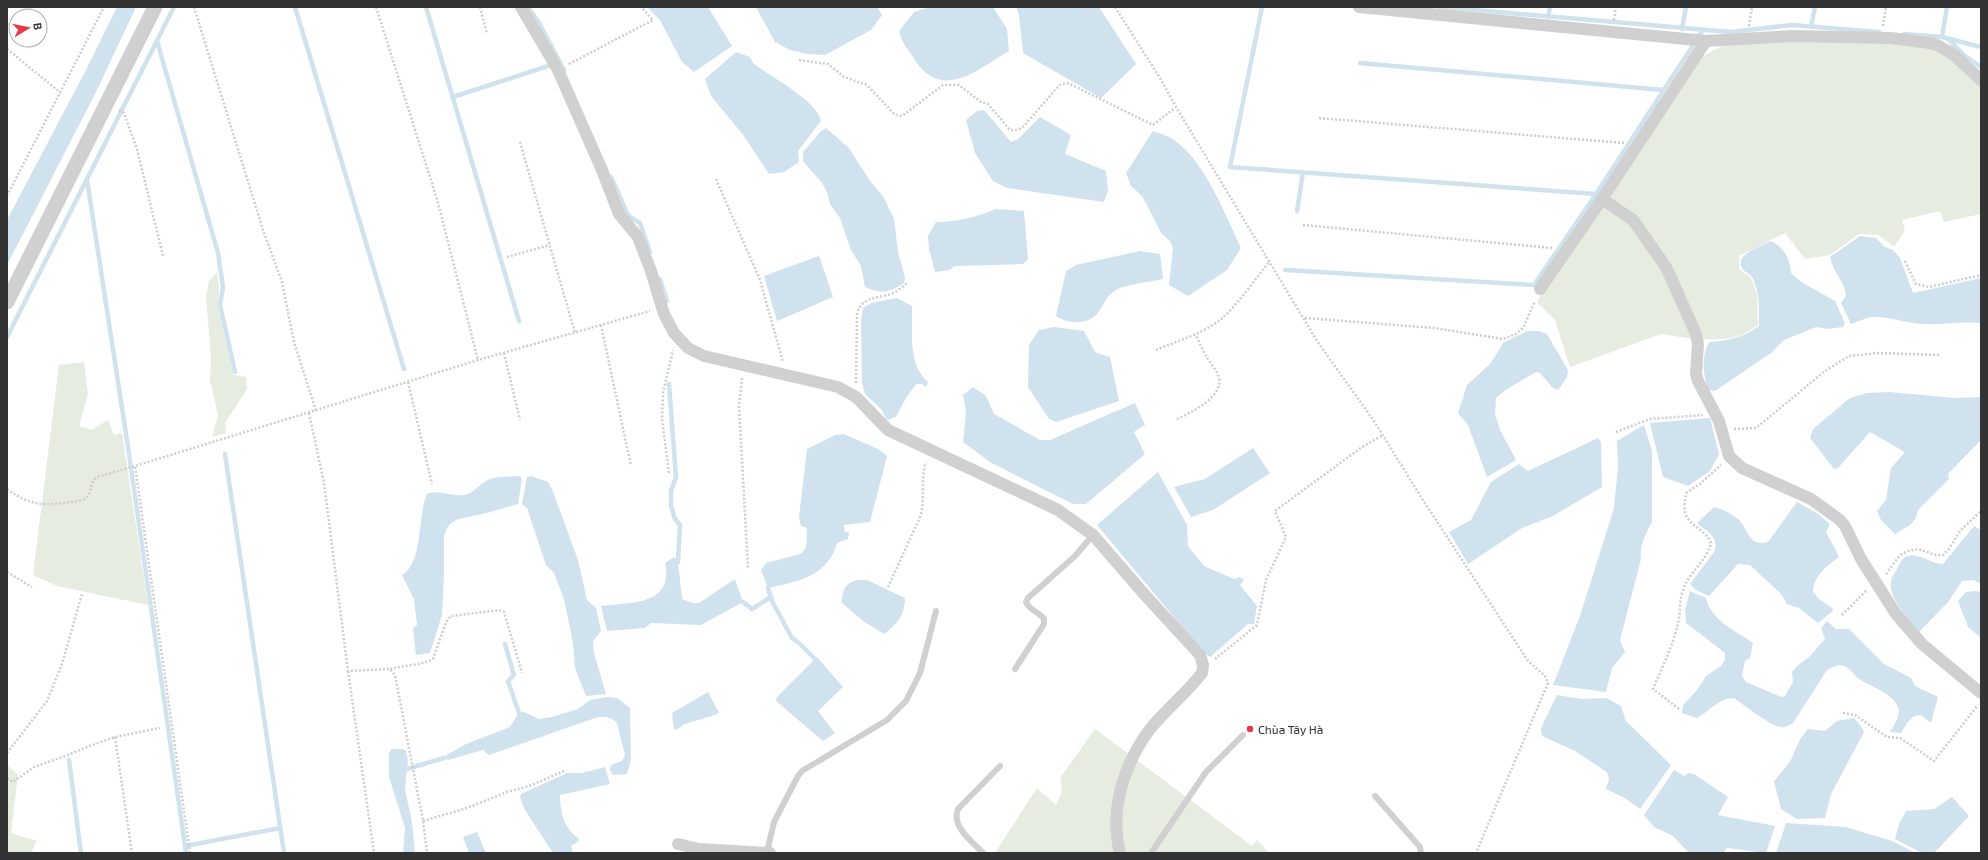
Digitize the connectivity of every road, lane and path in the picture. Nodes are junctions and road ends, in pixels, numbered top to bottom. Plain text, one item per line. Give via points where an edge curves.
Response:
1 (104, 7) edge
2 (155, 7) edge
3 (194, 7) edge
4 (376, 7) edge
5 (480, 7) edge
6 (522, 7) edge
7 (641, 7) edge
8 (1115, 7) edge
9 (1359, 7) edge
10 (1752, 7) edge
11 (1886, 7) edge
12 (487, 34) dead end
13 (1881, 38) junction
14 (1747, 39) junction
15 (1706, 41) junction
16 (7, 49) edge
17 (799, 60) dead end
18 (558, 70) junction
19 (1981, 80) edge
20 (61, 93) junction
21 (106, 104) junction
22 (1176, 107) junction
23 (1318, 118) dead end
24 (520, 142) dead end
25 (1638, 144) junction
26 (716, 179) dead end
27 (7, 196) edge
28 (1602, 200) junction
29 (1303, 225) dead end
30 (550, 245) junction
31 (1566, 250) junction
32 (163, 256) dead end
33 (507, 258) dead end
34 (1270, 261) junction
35 (1905, 261) dead end
36 (1981, 276) edge
37 (907, 283) dead end
38 (1540, 290) joint
39 (7, 302) edge
40 (662, 308) junction
41 (1305, 318) junction
42 (601, 325) junction
43 (575, 333) junction
44 (1195, 334) junction
45 (678, 337) junction
46 (1156, 350) dead end
47 (504, 353) junction
48 (1941, 355) dead end
49 (478, 360) junction
50 (744, 365) junction
51 (787, 375) junction
52 (408, 382) junction
53 (848, 391) junction
54 (316, 411) junction
55 (309, 413) junction
56 (1715, 413) junction
57 (1177, 419) dead end
58 (520, 420) dead end
59 (1722, 430) junction
60 (1616, 432) dead end
61 (1383, 435) junction
62 (930, 450) junction
63 (1729, 456) junction
64 (135, 466) junction
65 (631, 466) dead end
66 (669, 473) dead end
67 (432, 484) dead end
68 (7, 489) edge
69 (1981, 511) edge
70 (1093, 535) junction
71 (748, 568) dead end
72 (7, 572) edge
73 (1876, 584) junction
74 (32, 587) dead end
75 (888, 587) dead end
76 (82, 594) dead end
77 (936, 611) dead end
78 (1842, 616) dead end
79 (1203, 665) junction
80 (390, 669) junction
81 (1015, 670) dead end
82 (348, 671) junction
83 (522, 673) dead end
84 (1981, 693) edge
85 (1981, 702) edge
86 (1679, 709) dead end
87 (1843, 713) dead end
88 (160, 728) dead end
89 (1243, 735) dead end
90 (115, 737) junction
91 (7, 753) edge
92 (1000, 766) dead end
93 (564, 771) dead end
94 (7, 778) edge
95 (1375, 796) dead end
96 (423, 821) junction
97 (678, 844) dead end
98 (737, 852) edge
99 (769, 852) edge
100 (132, 853) edge
101 (190, 853) edge
102 (374, 853) edge
103 (427, 853) edge
104 (983, 853) edge
105 (1120, 853) edge
106 (1151, 853) edge
107 (1421, 853) edge
108 (1476, 853) edge

1 - 20 path
2 - 21 street
3 - 54 path via 263,230 282,282 294,342
4 - 49 path via 437,199
5 - 12 path
6 - 18 street
7 - 18 path via 653,20
8 - 22 path
9 - 15 street
10 - 14 path
11 - 13 path
13 - 14 street via 1784,36
13 - 19 street via 1937,45 1953,54
14 - 15 street
15 - 25 street
16 - 20 path
17 - 22 path via 828,64 844,77 867,85 895,115 902,116 943,85 959,85 981,102 988,104 1010,130 1018,130 1024,126 1061,84 1068,83 1153,125
18 - 40 street via 620,214 638,238
20 - 27 path
21 - 32 path via 124,113 127,120
21 - 39 street
22 - 34 path
23 - 25 path
24 - 30 path
25 - 28 street
26 - 51 path via 760,280
28 - 31 street
28 - 56 street via 1633,220 1666,267 1693,324 1698,344 1698,381
29 - 31 path
30 - 33 path
30 - 43 path
31 - 38 street
34 - 41 path
34 - 44 path via 1229,311
35 - 36 path via 1916,284 1929,287
37 - 53 path via 893,293 865,301 860,305 857,313 857,379 855,386
38 - 41 path via 1523,328 1503,339 1434,328
40 - 42 path
40 - 45 street
41 - 61 path
42 - 43 path
42 - 65 path
43 - 47 path
44 - 46 path
44 - 57 path via 1220,382 1215,393 1202,406
45 - 50 street via 688,348 704,356
45 - 66 path via 663,393 662,419
47 - 49 path
47 - 58 path
48 - 59 path via 1878,353 1849,356 1825,371 1756,428
49 - 52 path
50 - 51 street
50 - 71 path via 739,406
51 - 53 street
52 - 54 path
52 - 67 path
53 - 62 street via 888,430
54 - 55 path
55 - 64 path
55 - 82 path via 324,483
56 - 59 street
56 - 60 path via 1650,419
59 - 63 street
61 - 79 path via 1362,447 1276,511 1286,538 1266,580 1257,625 1215,660
61 - 108 path via 1528,661 1545,676 1548,683
62 - 70 street via 1058,510
62 - 75 path via 922,473 921,515
63 - 73 street via 1742,468 1811,499 1840,520
63 - 86 path via 1711,475 1687,492 1685,499 1686,514 1690,522 1711,543 1707,554 1689,577 1683,590 1674,639 1653,689
64 - 68 path via 97,477 88,495 82,500 40,505 16,496
64 - 101 path
69 - 73 path via 1960,531 1943,555 1918,549 1908,551 1900,555
70 - 79 street via 1200,655
70 - 81 lane via 1075,556 1028,598 1028,606 1044,619 1044,624
72 - 74 path
73 - 78 path
73 - 84 street via 1896,614 1922,644
76 - 91 path via 62,664 47,701
77 - 99 lane via 920,673 906,701 887,720 802,770 774,822
79 - 105 street via 1202,673 1196,681 1150,730 1128,769 1117,804 1116,822
80 - 82 path
80 - 83 path via 425,663 433,659 446,622 451,616 499,610 504,612
80 - 96 path via 395,675
82 - 102 path
85 - 87 path via 1934,761 1900,738 1887,737 1855,715
88 - 90 path
89 - 106 lane via 1206,772
90 - 94 path via 34,767 13,782
90 - 100 path
92 - 104 lane via 958,808 955,815 960,829
93 - 96 path via 532,785
95 - 107 lane via 1420,848
96 - 103 path
97 - 98 street via 699,849
98 - 99 street

